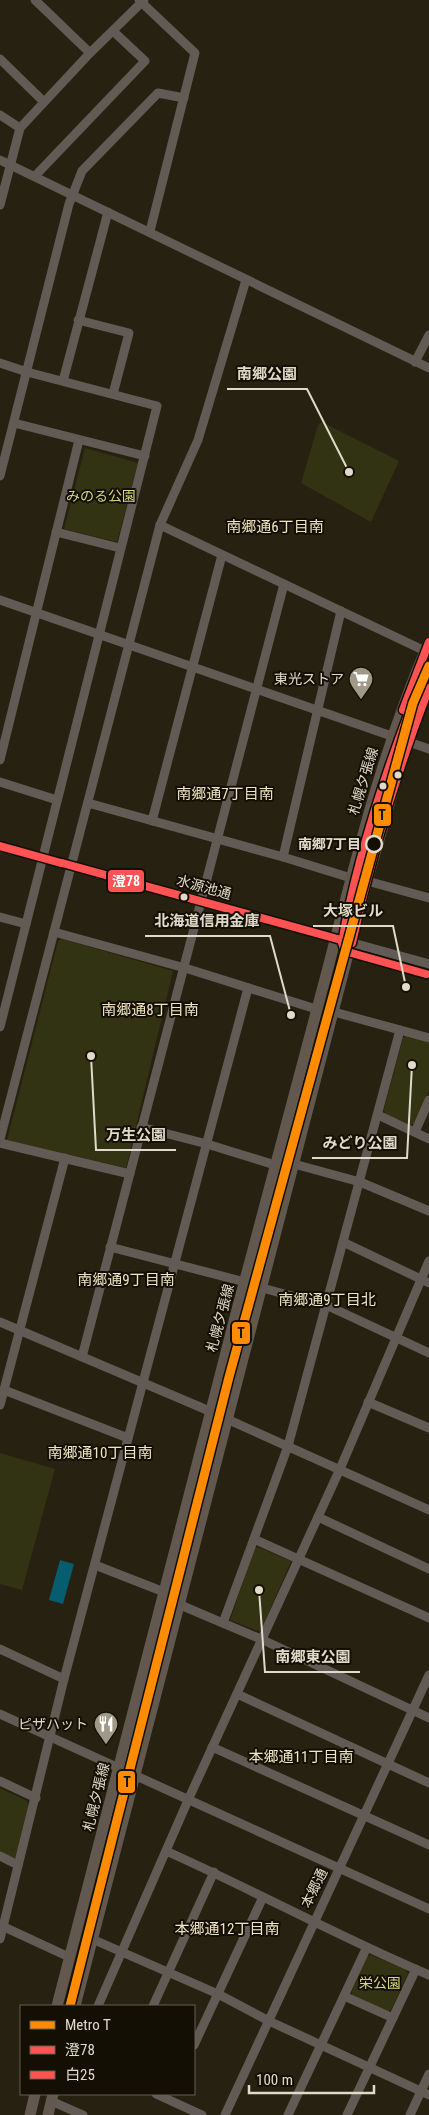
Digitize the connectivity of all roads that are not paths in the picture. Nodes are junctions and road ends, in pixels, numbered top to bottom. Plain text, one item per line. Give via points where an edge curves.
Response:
1 (35, 0) edge
2 (141, 1) edge
3 (113, 31) junction
4 (90, 53) junction
5 (0, 59) edge
6 (184, 98) junction
7 (44, 102) junction
8 (0, 115) edge
9 (20, 128) junction
10 (0, 160) edge
11 (10, 165) junction
12 (35, 176) junction
13 (72, 195) junction
14 (0, 205) edge
15 (108, 212) junction
16 (150, 231) junction
17 (246, 280) junction
18 (78, 320) junction
19 (429, 335) edge
20 (415, 362) junction
21 (0, 363) edge
22 (429, 368) edge
23 (27, 372) junction
24 (63, 381) junction
25 (113, 394) junction
26 (14, 422) junction
27 (79, 440) junction
28 (144, 456) junction
29 (0, 476) edge
30 (160, 526) junction
31 (56, 532) junction
32 (120, 548) junction
33 (222, 555) junction
34 (284, 584) junction
35 (0, 600) edge
36 (341, 610) junction
37 (36, 613) junction
38 (100, 635) junction
39 (128, 645) junction
40 (427, 646) edge
41 (191, 668) junction
42 (429, 688) edge
43 (257, 690) junction
44 (318, 711) junction
45 (392, 737) junction
46 (407, 742) junction
47 (429, 749) edge
48 (0, 760) edge
49 (0, 782) edge
50 (57, 800) junction
51 (88, 804) junction
52 (152, 821) junction
53 (219, 839) junction
54 (0, 846) edge
55 (283, 857) junction
56 (44, 858) junction
57 (71, 866) junction
58 (351, 878) junction
59 (367, 881) junction
60 (429, 898) edge
61 (202, 901) junction
62 (0, 917) edge
63 (26, 924) junction
64 (54, 932) junction
65 (336, 938) junction
66 (352, 943) junction
67 (429, 964) edge
68 (185, 968) junction
69 (248, 988) junction
70 (316, 1009) junction
71 (334, 1012) junction
72 (0, 1027) edge
73 (400, 1030) junction
74 (429, 1038) edge
75 (429, 1100) edge
76 (378, 1115) junction
77 (141, 1127) junction
78 (415, 1132) junction
79 (0, 1139) edge
80 (429, 1139) edge
81 (0, 1143) edge
82 (207, 1144) junction
83 (65, 1158) junction
84 (294, 1164) junction
85 (276, 1165) junction
86 (130, 1174) junction
87 (360, 1182) junction
88 (429, 1211) edge
89 (344, 1242) junction
90 (110, 1247) junction
91 (429, 1261) edge
92 (174, 1264) junction
93 (425, 1281) edge
94 (244, 1282) junction
95 (262, 1288) junction
96 (326, 1305) junction
97 (0, 1322) edge
98 (19, 1330) junction
99 (396, 1338) junction
100 (429, 1353) edge
101 (82, 1357) junction
102 (142, 1382) junction
103 (4, 1390) junction
104 (368, 1402) junction
105 (0, 1405) edge
106 (210, 1412) junction
107 (226, 1419) junction
108 (429, 1428) edge
109 (128, 1438) junction
110 (288, 1446) junction
111 (340, 1469) junction
112 (429, 1510) edge
113 (318, 1517) junction
114 (254, 1539) junction
115 (299, 1559) junction
116 (95, 1565) junction
117 (429, 1568) edge
118 (164, 1592) junction
119 (178, 1604) junction
120 (429, 1618) edge
121 (223, 1623) junction
122 (263, 1640) junction
123 (0, 1649) edge
124 (429, 1674) edge
125 (64, 1679) junction
126 (237, 1694) junction
127 (412, 1710) junction
128 (0, 1714) edge
129 (429, 1718) edge
130 (51, 1736) junction
131 (212, 1747) junction
132 (388, 1764) junction
133 (119, 1766) junction
134 (136, 1774) junction
135 (0, 1781) edge
136 (429, 1783) edge
137 (36, 1798) junction
138 (188, 1798) junction
139 (363, 1816) junction
140 (429, 1845) edge
141 (166, 1851) junction
142 (0, 1856) edge
143 (18, 1865) junction
144 (340, 1868) junction
145 (214, 1872) junction
146 (263, 1897) junction
147 (429, 1909) edge
148 (313, 1922) junction
149 (2, 1926) edge
150 (92, 1938) junction
151 (0, 1939) edge
152 (366, 1948) junction
153 (122, 1951) junction
154 (70, 1957) junction
155 (416, 1969) junction
156 (169, 1972) junction
157 (429, 1975) edge
158 (218, 1994) junction
159 (344, 1996) junction
160 (57, 2005) edge
161 (75, 2005) edge
162 (98, 2005) edge
163 (153, 2005) edge
164 (394, 2018) junction
165 (269, 2021) junction
166 (195, 2043) edge
167 (321, 2045) junction
168 (370, 2068) junction
169 (429, 2074) edge
170 (425, 2093) edge
171 (35, 2095) edge
172 (52, 2097) edge
173 (170, 2097) edge
174 (30, 2115) edge
175 (48, 2115) edge
176 (83, 2115) edge
177 (202, 2115) edge
178 (225, 2115) edge
179 (288, 2115) edge
180 (347, 2115) edge
181 (410, 2115) edge

1 - 4 street
2 - 3 street
2 - 6 street via 196,53
3 - 4 street
3 - 12 street via 145,61
4 - 7 street
5 - 7 street
6 - 13 street via 158,93 82,171
6 - 16 street
7 - 9 street
8 - 9 street
9 - 11 street
10 - 11 street
11 - 12 street
11 - 14 street
12 - 13 street
13 - 15 street
13 - 23 street
15 - 16 street
15 - 18 street
16 - 17 street
17 - 20 street
17 - 30 street via 198,440
18 - 24 street
18 - 25 street via 129,333
19 - 20 street
20 - 22 street
21 - 23 street
23 - 24 street
23 - 26 street
24 - 25 street
25 - 28 street via 157,406
26 - 27 street
26 - 29 street
27 - 28 street
27 - 31 street
28 - 32 street
30 - 33 street
30 - 39 street
31 - 32 street
31 - 37 street
32 - 38 street
33 - 34 street
33 - 41 street
34 - 36 street
34 - 43 street
35 - 37 street
36 - 40 street
36 - 44 street
37 - 38 street
37 - 48 street
38 - 39 street
38 - 50 street
39 - 41 street
39 - 51 street
40 - 45 main road, 札幌夕張線
41 - 43 street
41 - 52 street
42 - 46 main road
43 - 44 street
43 - 53 street
44 - 45 street
44 - 55 street
45 - 46 street
45 - 58 main road, 札幌夕張線
46 - 47 street
46 - 59 main road
49 - 50 street
50 - 56 street
51 - 52 street
51 - 57 street
52 - 53 street
53 - 55 street
53 - 61 street
54 - 56 street, 水源池通
55 - 58 street
56 - 57 street, 水源池通
56 - 63 street
57 - 61 street, 水源池通
57 - 64 street
58 - 65 main road, 札幌夕張線
59 - 60 street
59 - 66 main road
61 - 65 street, 水源池通
61 - 68 street
62 - 63 street
63 - 72 street
64 - 68 street
64 - 79 street
65 - 66 street, 水源池通
65 - 70 main road, 札幌夕張線
66 - 67 street, 水源池通
66 - 71 main road
68 - 69 street
68 - 77 street
69 - 70 street
69 - 82 street
70 - 85 main road, 札幌夕張線
71 - 73 street
71 - 84 main road
73 - 74 street
73 - 76 street
75 - 78 street
76 - 78 street
76 - 87 street
77 - 82 street
77 - 86 street
78 - 80 street
81 - 83 street
82 - 85 street
82 - 92 street
83 - 86 street
83 - 98 street
84 - 87 street
84 - 95 main road
85 - 94 main road, 札幌夕張線
86 - 90 street
87 - 88 street
87 - 89 street
89 - 93 street
89 - 96 street
90 - 92 street
90 - 101 street
91 - 93 street
92 - 94 street
92 - 102 street
93 - 99 street
94 - 106 main road, 札幌夕張線
95 - 96 street
95 - 107 main road
96 - 99 street
96 - 110 street
97 - 98 street
98 - 101 street
98 - 103 street
99 - 100 street
99 - 104 street
101 - 102 street
102 - 106 street
102 - 109 street
103 - 105 street
103 - 109 street
104 - 108 street
104 - 111 street
106 - 107 street
106 - 118 main road, 札幌夕張線
107 - 110 street
107 - 119 main road
109 - 116 street
110 - 111 street
110 - 114 street
111 - 112 street
111 - 113 street
113 - 115 street
113 - 117 street
114 - 115 street
114 - 121 street
115 - 120 street
115 - 122 street
116 - 118 street
116 - 125 street
118 - 133 main road, 札幌夕張線
119 - 121 street
119 - 134 main road
121 - 122 street
122 - 126 street
122 - 127 street
123 - 125 street
124 - 127 street, 本郷通
125 - 130 street
126 - 131 street
126 - 132 street
127 - 129 street
127 - 132 street, 本郷通
128 - 130 street
130 - 133 street
130 - 137 street
131 - 138 street
131 - 139 street
132 - 136 street
132 - 139 street, 本郷通
133 - 134 street
133 - 154 main road, 札幌夕張線
134 - 138 street
134 - 150 main road
135 - 137 street
137 - 143 street
138 - 141 street
138 - 144 street
139 - 140 street
139 - 144 street, 本郷通
141 - 145 street
141 - 153 street
142 - 143 street
143 - 149 street
144 - 147 street
144 - 148 street, 本郷通
145 - 146 street
145 - 156 street
146 - 148 street
146 - 158 street
148 - 152 street
148 - 165 street, 本郷通
149 - 151 street
149 - 154 street
150 - 153 street
150 - 161 main road
152 - 155 street
152 - 159 street
153 - 156 street
153 - 162 street
154 - 160 main road, 札幌夕張線
155 - 157 street
155 - 164 street
156 - 158 street
156 - 163 street
158 - 165 street
158 - 166 street
159 - 164 street
159 - 167 street
164 - 168 street
165 - 167 street
165 - 178 street, 本郷通
167 - 168 street
167 - 179 street
168 - 170 street
168 - 180 street
169 - 170 street
170 - 181 street
171 - 174 main road
172 - 175 main road
172 - 176 street
173 - 177 street

